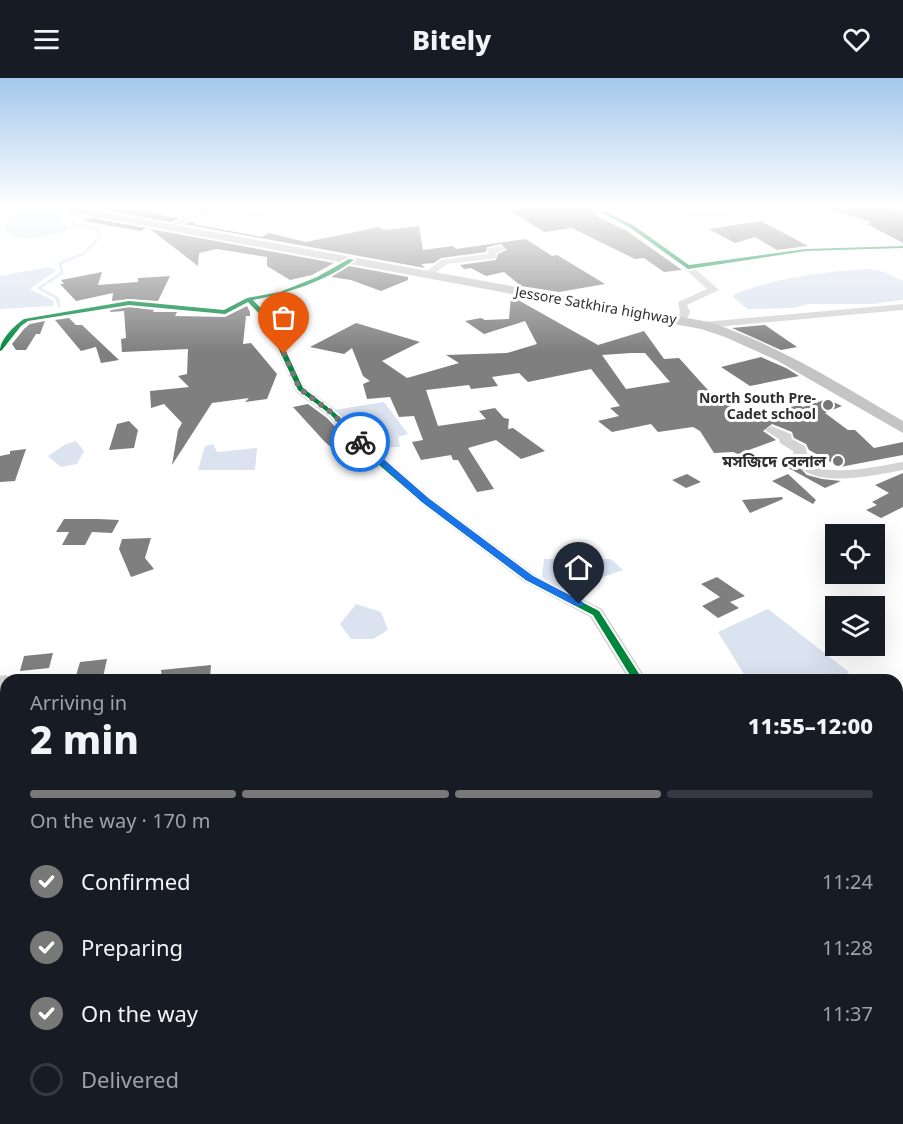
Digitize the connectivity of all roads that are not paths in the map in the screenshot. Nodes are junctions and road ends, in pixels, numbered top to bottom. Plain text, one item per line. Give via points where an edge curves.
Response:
1 (323, 255) edge
2 (493, 255) edge
3 (671, 255) edge
4 (773, 255) edge
5 (351, 260) junction
6 (688, 267) junction
7 (427, 274) junction
8 (249, 300) junction
9 (903, 307) edge
10 (681, 321) junction
11 (704, 325) junction
12 (0, 349) edge
13 (903, 428) edge
14 (771, 430) dead end
15 (903, 466) edge
16 (634, 674) edge

1 - 5 highway, Jessore Satkhira highway
2 - 7 street via 444,262
3 - 6 street
4 - 6 street
5 - 7 highway, Jessore Satkhira highway
5 - 8 street via 320,278
6 - 10 street via 714,290 682,304 685,312
7 - 10 highway, Jessore Satkhira highway
8 - 12 street via 225,312 129,303 26,320
8 - 16 street via 267,319 300,389 332,413 425,500 529,578 596,613
9 - 11 street
10 - 11 highway, Jessore Satkhira highway
11 - 13 highway, Jessore Satkhira highway via 772,351
14 - 15 street via 800,450 807,468 822,473

